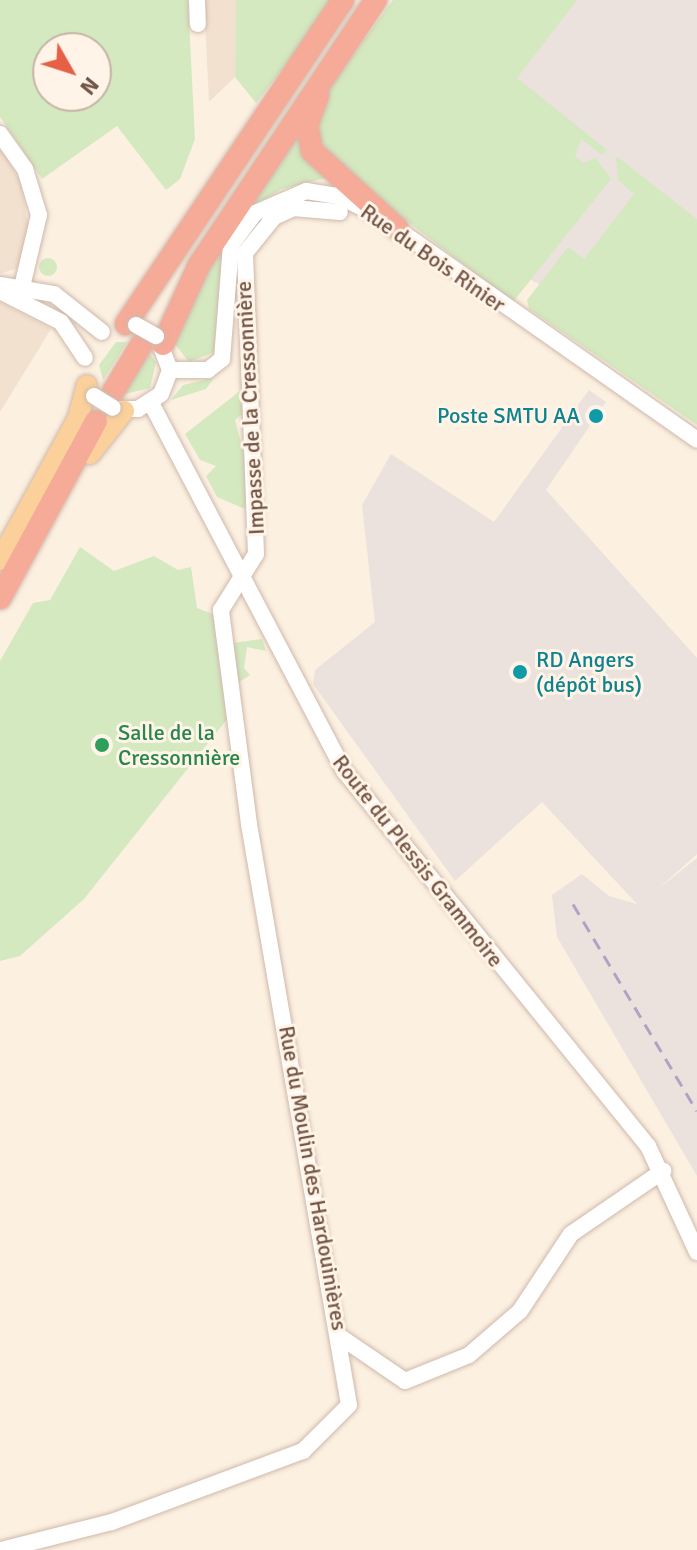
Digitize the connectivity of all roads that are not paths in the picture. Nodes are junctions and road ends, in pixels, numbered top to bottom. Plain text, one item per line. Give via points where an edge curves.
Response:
1 (197, 0) edge
2 (343, 0) edge
3 (352, 0) edge
4 (376, 0) edge
5 (361, 11) edge
6 (198, 24) dead end
7 (0, 134) edge
8 (340, 212) dead end
9 (398, 229) junction
10 (0, 285) edge
11 (22, 287) junction
12 (0, 291) edge
13 (102, 332) junction
14 (145, 332) junction
15 (85, 358) junction
16 (170, 370) junction
17 (103, 402) junction
18 (151, 403) junction
19 (697, 440) edge
20 (0, 560) edge
21 (240, 577) junction
22 (0, 580) edge
23 (0, 598) edge
24 (0, 614) edge
25 (663, 1171) junction
26 (697, 1252) edge
27 (342, 1338) junction
28 (1, 1550) edge

1 - 6 street
2 - 14 highway
3 - 14 highway
4 - 5 highway
5 - 9 highway via 310,111 308,139 324,165
5 - 14 highway via 199,265
7 - 11 street via 25,169 39,215
8 - 21 street, Impasse de la Cressonnière via 293,208 274,217 245,253 256,554
9 - 16 street, Rue du Bois Rinier via 339,196 306,191 271,202 231,245 222,359 208,370
9 - 19 street, Rue du Bois Rinier
10 - 11 street
11 - 13 street via 54,294
12 - 15 street via 61,322
13 - 14 street
13 - 15 street
14 - 16 street
14 - 17 highway
15 - 17 street
16 - 18 street
17 - 18 street
17 - 20 main road via 78,418
17 - 22 highway
17 - 23 highway
17 - 24 main road via 105,427
18 - 21 street, Route du Plessis Grammoire
21 - 25 street, Route du Plessis Grammoire via 365,801
21 - 27 street, Rue du Moulin des Hardouinières via 221,610 249,824
25 - 26 street, Route du Plessis Grammoire
25 - 27 street via 571,1234 520,1311 469,1355 405,1381
27 - 28 street, Rue du Moulin des Hardouinières via 349,1405 320,1441 112,1522

